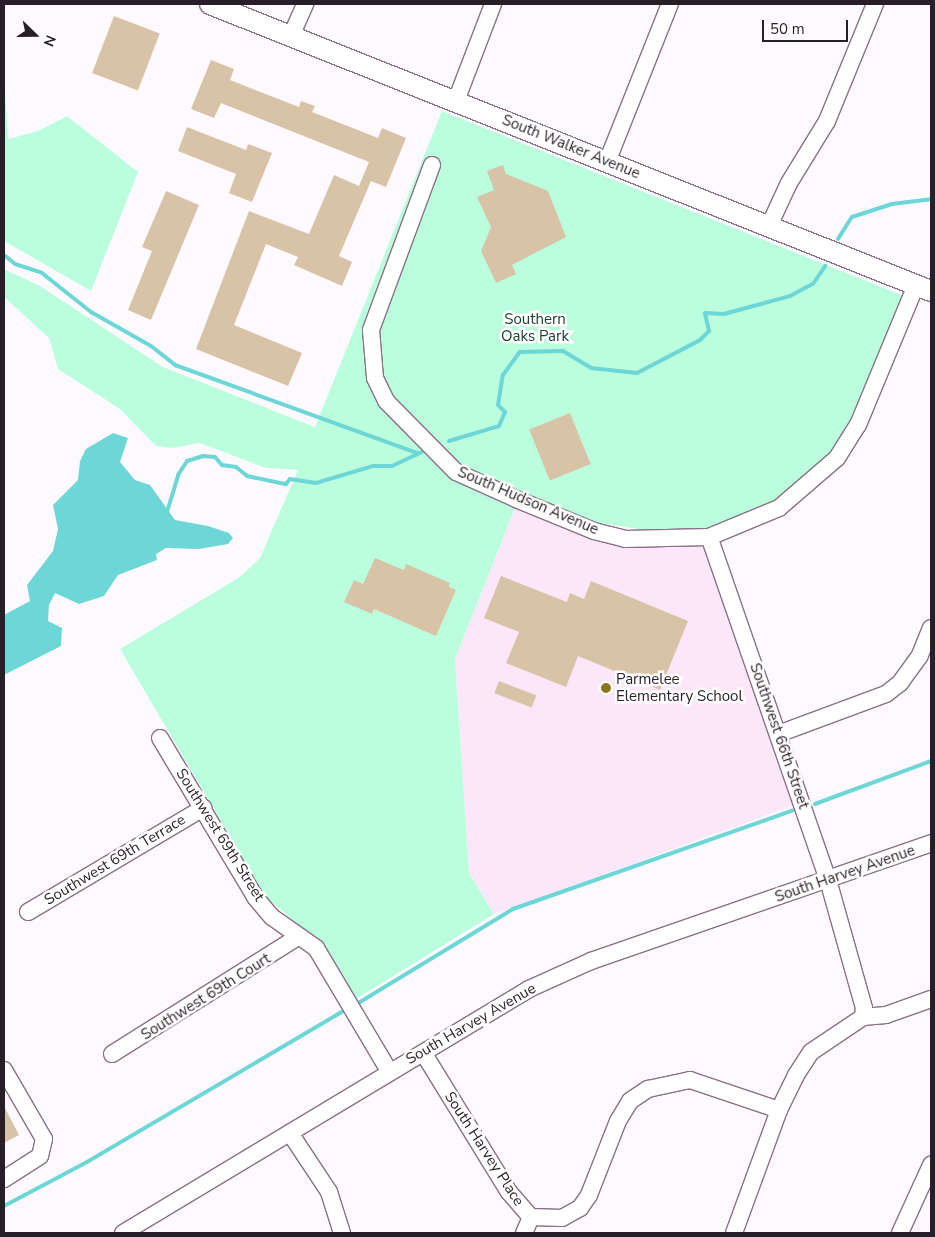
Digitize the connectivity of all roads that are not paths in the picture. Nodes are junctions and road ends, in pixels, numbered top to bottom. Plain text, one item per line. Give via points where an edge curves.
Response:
1 (210, 4) edge
2 (305, 4) edge
3 (493, 4) edge
4 (670, 4) edge
5 (875, 4) edge
6 (291, 36) junction
7 (456, 101) junction
8 (607, 162) junction
9 (432, 165) dead end
10 (769, 226) junction
11 (924, 288) edge
12 (709, 536) junction
13 (931, 628) edge
14 (778, 734) junction
15 (160, 738) dead end
16 (203, 808) junction
17 (931, 843) edge
18 (828, 880) junction
19 (28, 912) dead end
20 (298, 937) junction
21 (931, 999) edge
22 (863, 1017) junction
23 (112, 1054) dead end
24 (424, 1054) junction
25 (4, 1070) edge
26 (389, 1071) junction
27 (779, 1110) junction
28 (290, 1133) junction
29 (931, 1165) edge
30 (4, 1179) edge
31 (531, 1217) junction
32 (123, 1233) edge
33 (342, 1233) edge
34 (524, 1233) edge
35 (734, 1233) edge
36 (900, 1233) edge

1 - 6 main road, South Walker Avenue
2 - 6 street
3 - 7 street
4 - 8 street
5 - 10 street via 827,122 789,183
6 - 7 main road, South Walker Avenue
7 - 8 main road, South Walker Avenue
8 - 10 main road, South Walker Avenue
9 - 12 street, South Hudson Avenue via 371,330 372,362 386,401 456,472 524,502 625,539
10 - 11 main road, South Walker Avenue
11 - 12 street via 858,425 836,458 779,508
12 - 14 street, Southwest 66th Street
13 - 14 street via 915,662 900,683 886,694
14 - 18 street, Southwest 66th Street
15 - 16 street, Southwest 69th Street
16 - 19 street, Southwest 69th Terrace
16 - 20 street, Southwest 69th Street via 255,897
17 - 18 street, South Harvey Avenue
18 - 22 street, Southwest 66th Street via 859,984
18 - 24 street, South Harvey Avenue via 591,961 529,989
20 - 23 street, Southwest 69th Court
20 - 26 street, Southwest 69th Street via 316,948
21 - 22 street via 886,1015
22 - 27 street via 811,1052
24 - 26 street, South Harvey Avenue
24 - 31 street, South Harvey Place via 509,1192
25 - 30 street via 44,1139 40,1156
26 - 28 street, South Harvey Avenue
27 - 31 street, South Harvey Place via 690,1080 648,1089 630,1101 618,1121 589,1196 580,1208 562,1218
27 - 35 street
28 - 32 street, South Harvey Avenue
28 - 33 street via 330,1192
29 - 36 street
31 - 34 street

